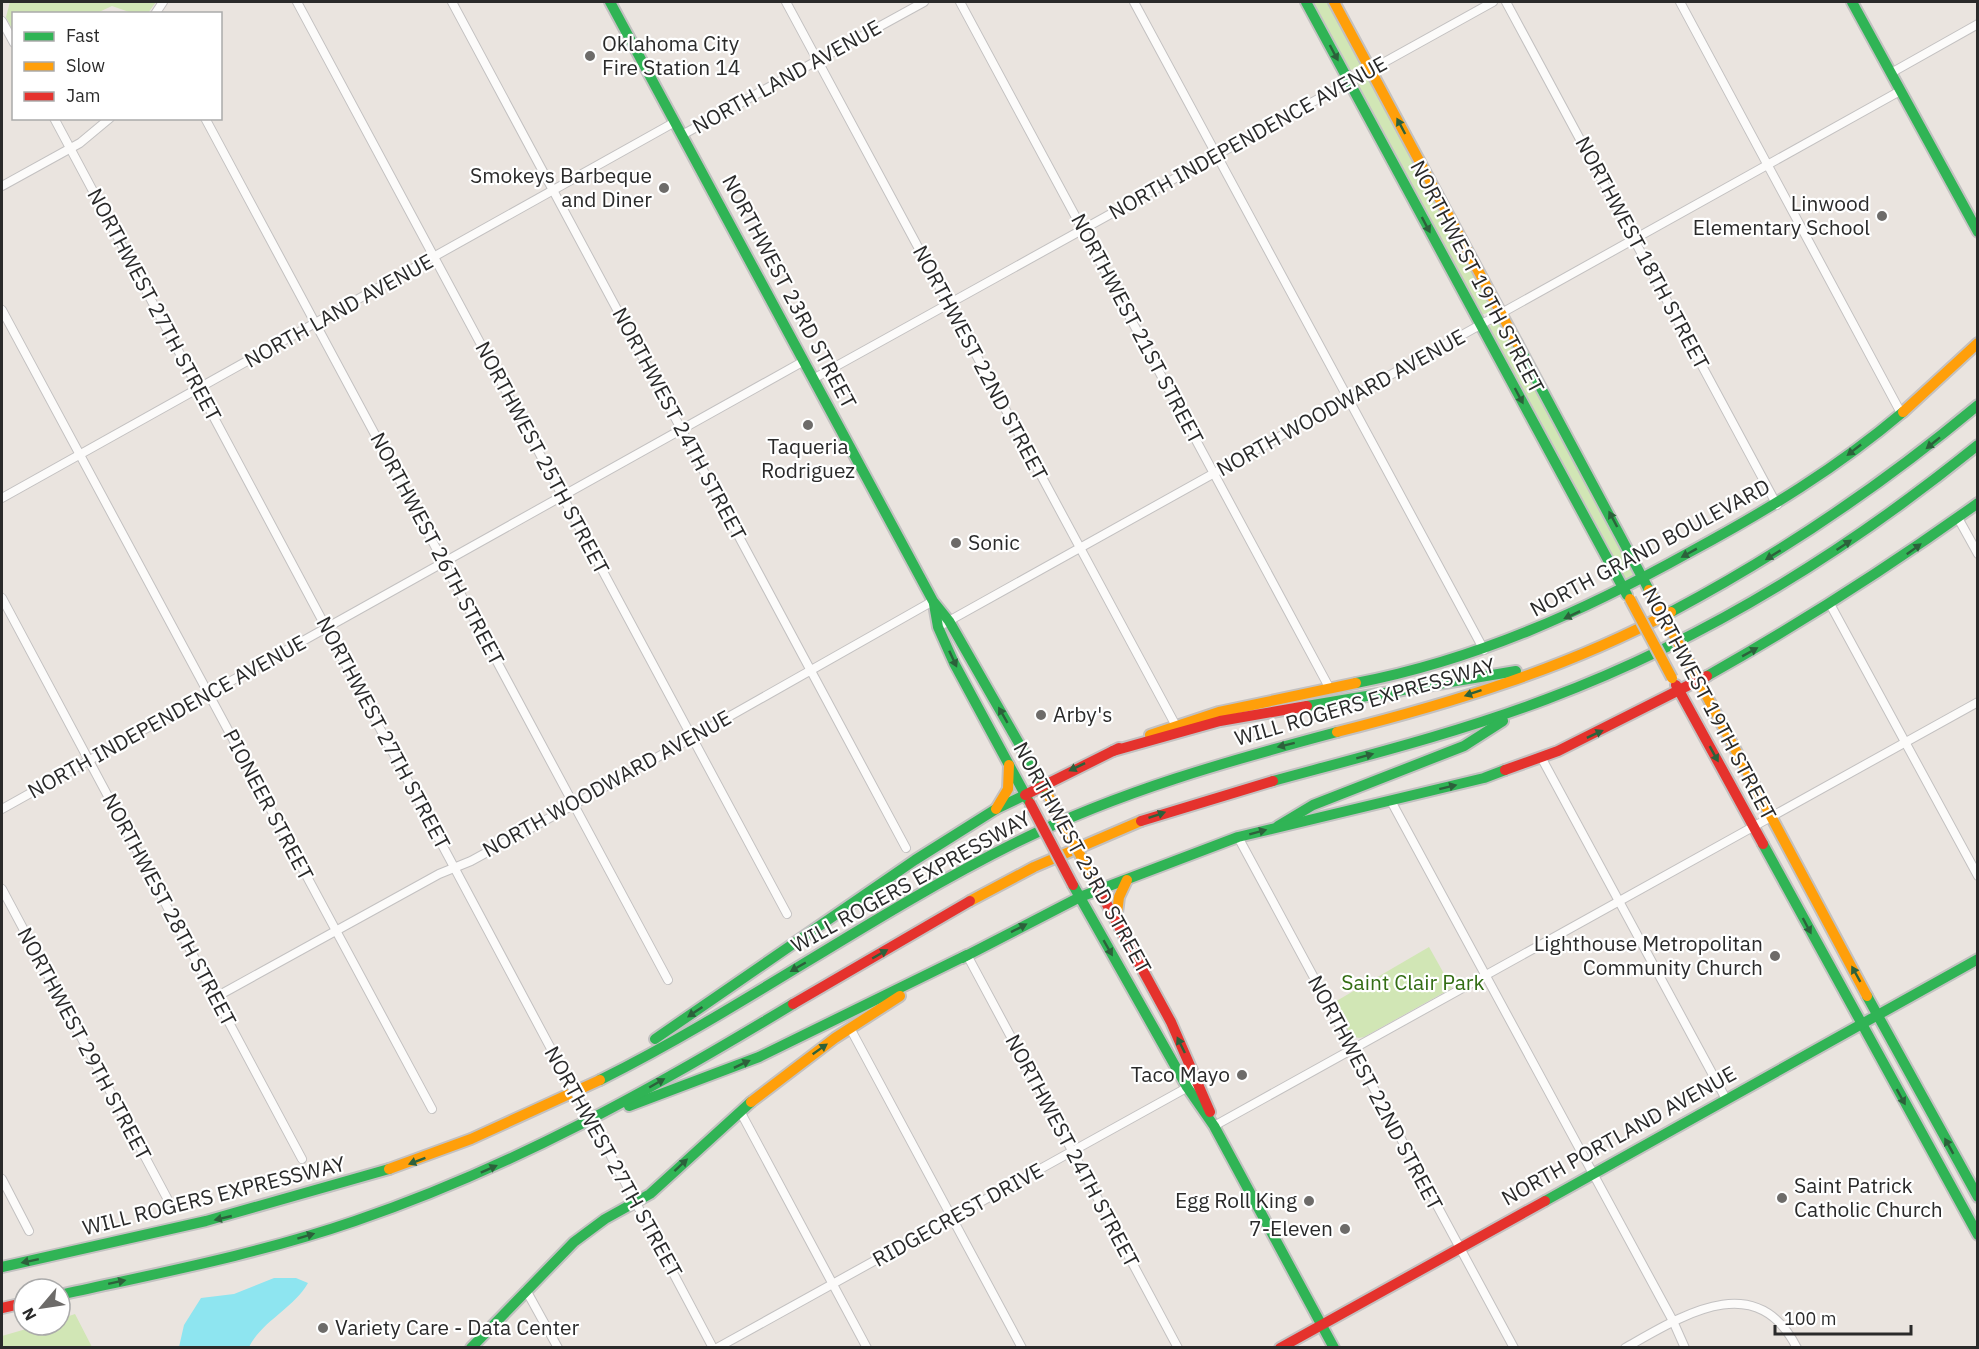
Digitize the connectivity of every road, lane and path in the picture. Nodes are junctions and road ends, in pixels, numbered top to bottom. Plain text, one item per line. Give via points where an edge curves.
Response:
1 (297, 2) edge
2 (452, 2) edge
3 (610, 2) edge
4 (786, 2) edge
5 (924, 2) edge
6 (960, 2) edge
7 (1134, 2) edge
8 (1306, 2) edge
9 (1334, 2) edge
10 (1493, 2) edge
11 (1506, 2) edge
12 (1680, 2) edge
13 (1852, 2) edge
14 (2, 21) edge
15 (1977, 24) edge
16 (12, 39) edge
17 (818, 61) junction
18 (1370, 69) junction
19 (1891, 73) junction
20 (1349, 81) junction
21 (1900, 91) junction
22 (55, 120) edge
23 (107, 120) edge
24 (207, 120) edge
25 (675, 122) junction
26 (682, 135) junction
27 (70, 148) junction
28 (1216, 155) junction
29 (1768, 165) junction
30 (2, 186) edge
31 (554, 190) junction
32 (1083, 230) junction
33 (1977, 232) edge
34 (1634, 239) junction
35 (435, 258) junction
36 (949, 304) junction
37 (2, 310) edge
38 (1502, 313) junction
39 (316, 323) junction
40 (1480, 325) junction
41 (1977, 343) edge
42 (804, 361) junction
43 (813, 379) junction
44 (200, 389) junction
45 (1349, 399) junction
46 (1977, 405) edge
47 (1901, 413) junction
48 (682, 429) junction
49 (1977, 445) edge
50 (80, 455) junction
51 (1214, 473) junction
52 (563, 496) junction
53 (2, 498) edge
54 (1977, 503) edge
55 (1777, 505) junction
56 (1958, 518) junction
57 (1080, 548) junction
58 (1977, 554) edge
59 (444, 563) junction
60 (1643, 578) junction
61 (1624, 588) junction
62 (2, 598) edge
63 (933, 601) junction
64 (1830, 604) junction
65 (949, 621) junction
66 (938, 627) junction
67 (327, 629) junction
68 (1484, 650) junction
69 (1548, 667) junction
70 (811, 669) junction
71 (1699, 680) junction
72 (1330, 689) junction
73 (1679, 691) junction
74 (208, 694) junction
75 (1977, 702) edge
76 (1526, 707) junction
77 (1175, 724) junction
78 (692, 738) junction
79 (1905, 742) junction
80 (1113, 751) junction
81 (1541, 757) junction
82 (89, 760) junction
83 (1009, 765) junction
84 (1045, 789) junction
85 (1027, 799) junction
86 (1391, 801) junction
87 (573, 805) junction
88 (2, 809) edge
89 (996, 809) junction
90 (1770, 817) junction
91 (1278, 826) junction
92 (1753, 827) junction
93 (1238, 837) junction
94 (906, 848) dead end
95 (455, 867) junction
96 (1977, 876) edge
97 (1127, 880) junction
98 (2, 889) edge
99 (1099, 889) junction
100 (1080, 897) junction
101 (1619, 902) junction
102 (787, 914) dead end
103 (1116, 921) junction
104 (336, 931) junction
105 (967, 955) junction
106 (1977, 959) edge
107 (1486, 976) junction
108 (668, 980) dead end
109 (216, 997) junction
110 (1877, 1015) junction
111 (1860, 1024) junction
112 (850, 1028) junction
113 (1351, 1050) junction
114 (1199, 1082) junction
115 (1187, 1087) junction
116 (584, 1088) junction
117 (1726, 1099) junction
118 (432, 1109) dead end
119 (740, 1111) junction
120 (606, 1113) junction
121 (1214, 1126) junction
122 (1072, 1151) junction
123 (302, 1159) dead end
124 (1593, 1173) junction
125 (2, 1179) edge
126 (1977, 1197) edge
127 (167, 1198) dead end
128 (636, 1203) junction
129 (952, 1218) junction
130 (29, 1231) dead end
131 (1977, 1234) edge
132 (1459, 1248) junction
133 (2, 1267) edge
134 (833, 1284) junction
135 (526, 1290) junction
136 (72, 1292) edge
137 (1673, 1321) junction
138 (1321, 1324) junction
139 (471, 1347) edge
140 (558, 1347) edge
141 (715, 1347) edge
142 (867, 1347) edge
143 (1022, 1347) edge
144 (1178, 1347) edge
145 (1280, 1347) edge
146 (1334, 1347) edge
147 (1514, 1347) edge
148 (1625, 1347) edge
149 (1685, 1347) edge
150 (1797, 1347) edge

1 - 35 street, NORTHWEST 25TH STREET
2 - 31 street, NORTHWEST 24TH STREET
3 - 25 main road, NORTHWEST 23RD STREET
4 - 17 street, NORTHWEST 22ND STREET
5 - 17 street, NORTH LAND AVENUE
6 - 32 street, NORTHWEST 21ST STREET
7 - 28 street
8 -> 20 main road, NORTHWEST 19TH STREET
9 - 18 main road, NORTHWEST 19TH STREET
10 - 18 street, NORTH INDEPENDENCE AVENUE
11 - 34 street, NORTHWEST 18TH STREET
12 - 29 street
13 - 19 main road
14 - 16 street
15 - 19 street
17 - 26 street, NORTH LAND AVENUE
17 - 36 street, NORTHWEST 22ND STREET
18 - 20 street, NORTH INDEPENDENCE AVENUE
38 -> 18 main road, NORTHWEST 19TH STREET
19 - 21 main road
20 - 28 street, NORTH INDEPENDENCE AVENUE
20 -> 40 main road, NORTHWEST 19TH STREET
21 - 29 street, NORTH WOODWARD AVENUE
21 - 33 main road
22 - 27 street, NORTHWEST 27TH STREET
23 - 27 street
24 - 39 street, NORTHWEST 26TH STREET
25 - 26 main road, NORTHWEST 23RD STREET
25 - 31 street, NORTH LAND AVENUE
26 - 42 main road, NORTHWEST 23RD STREET
27 - 30 street
27 - 44 street, NORTHWEST 27TH STREET
28 - 32 street, NORTH INDEPENDENCE AVENUE
28 - 45 street
29 - 34 street, NORTH WOODWARD AVENUE
29 - 47 street
31 - 35 street, NORTH LAND AVENUE
31 - 48 street, NORTHWEST 24TH STREET
32 - 36 street, NORTH INDEPENDENCE AVENUE
32 - 51 street, NORTHWEST 21ST STREET
34 - 38 street, NORTH WOODWARD AVENUE
34 - 55 street, NORTHWEST 18TH STREET
35 - 39 street, NORTH LAND AVENUE
35 - 52 street, NORTHWEST 25TH STREET
36 - 43 street, NORTH INDEPENDENCE AVENUE
36 - 57 street, NORTHWEST 22ND STREET
37 - 50 street, PIONEER STREET
38 - 40 street, NORTH WOODWARD AVENUE
60 -> 38 main road, NORTHWEST 19TH STREET
39 - 44 street, NORTH LAND AVENUE
39 - 59 street, NORTHWEST 26TH STREET
40 - 45 street, NORTH WOODWARD AVENUE
40 -> 61 main road, NORTHWEST 19TH STREET
41 - 47 main road, NORTH GRAND BOULEVARD
42 - 43 main road, NORTHWEST 23RD STREET
42 - 48 street, NORTH INDEPENDENCE AVENUE
43 - 63 main road, NORTHWEST 23RD STREET
44 - 50 street, NORTH LAND AVENUE
44 - 67 street, NORTHWEST 27TH STREET
45 - 51 street, NORTH WOODWARD AVENUE
45 - 68 street
46 -> 69 main road, WILL ROGERS EXPRESSWAY via 1889,477 1764,561 1674,610
47 -> 55 main road, NORTH GRAND BOULEVARD via 1820,477
48 - 52 street, NORTH INDEPENDENCE AVENUE
48 - 70 street, NORTHWEST 24TH STREET
76 -> 49 main road via 1648,656 1778,586 1908,501
50 - 53 street, NORTH LAND AVENUE
50 - 74 street, PIONEER STREET
51 - 57 street, NORTH WOODWARD AVENUE
51 - 72 street, NORTHWEST 21ST STREET
52 - 59 street, NORTH INDEPENDENCE AVENUE
52 - 78 street, NORTHWEST 25TH STREET
54 - 56 main road
55 -> 60 main road, NORTH GRAND BOULEVARD
56 - 58 street
64 -> 56 main road
57 - 65 street, NORTH WOODWARD AVENUE
57 - 77 street, NORTHWEST 22ND STREET
59 - 67 street, NORTH INDEPENDENCE AVENUE
59 - 87 street, NORTHWEST 26TH STREET
60 - 61 main road, NORTH GRAND BOULEVARD
60 - 71 main road, NORTHWEST 19TH STREET, bridge
61 -> 68 main road, NORTH GRAND BOULEVARD via 1542,629
61 - 73 main road, NORTHWEST 19TH STREET, bridge
62 - 82 street, NORTHWEST 28TH STREET
63 - 65 main road, NORTHWEST 23RD STREET
63 - 66 main road, NORTHWEST 23RD STREET
63 - 70 street, NORTH WOODWARD AVENUE
71 -> 64 main road
64 - 79 street
65 - 66 street, NORTH WOODWARD AVENUE
84 -> 65 main road, NORTHWEST 23RD STREET
66 -> 83 main road, NORTHWEST 23RD STREET
67 - 74 street, NORTH INDEPENDENCE AVENUE
67 - 95 street, NORTHWEST 27TH STREET
68 - 72 main road, NORTH GRAND BOULEVARD
69 - 80 main road via 1220,721
69 -> 116 main road, WILL ROGERS EXPRESSWAY via 1433,706 1213,765 1088,810 989,856
70 - 78 street, NORTH WOODWARD AVENUE
70 - 94 street, NORTHWEST 24TH STREET
71 - 73 main road
71 - 90 main road, NORTHWEST 19TH STREET
72 - 77 main road, NORTH GRAND BOULEVARD
81 -> 73 main road via 1603,731
73 -> 92 main road, NORTHWEST 19TH STREET
74 - 82 street, NORTH INDEPENDENCE AVENUE
74 - 104 street, PIONEER STREET
75 - 79 street
76 - 91 main road via 1464,746 1312,805
120 -> 76 main road via 1002,884 1103,836 1222,793 1439,736
77 - 80 main road, NORTH GRAND BOULEVARD
78 - 87 street, NORTH WOODWARD AVENUE
78 - 102 street, NORTHWEST 25TH STREET
79 - 90 street
79 - 96 street
80 -> 84 main road, NORTH GRAND BOULEVARD
86 -> 81 main road via 1484,778
81 - 101 street
82 - 88 street, NORTH INDEPENDENCE AVENUE
82 - 109 street, NORTHWEST 28TH STREET
83 - 85 main road, NORTHWEST 23RD STREET
83 - 89 main road via 1008,789
84 - 85 main road, NORTH GRAND BOULEVARD
84 - 99 main road, NORTHWEST 23RD STREET, bridge
85 - 89 main road, NORTH GRAND BOULEVARD
85 - 100 main road, NORTHWEST 23RD STREET, bridge
86 - 91 main road
86 - 107 street
87 - 95 street, NORTH WOODWARD AVENUE
87 - 108 street, NORTHWEST 26TH STREET
89 -> 116 main road, NORTH GRAND BOULEVARD via 915,860
90 - 92 street
110 -> 90 main road, NORTHWEST 19TH STREET
93 -> 91 main road
92 - 101 street
92 -> 111 main road, NORTHWEST 19TH STREET
93 - 97 main road
93 - 113 street, NORTHWEST 22ND STREET
95 - 104 street, NORTH WOODWARD AVENUE
95 - 128 street, NORTHWEST 27TH STREET, bridge
97 - 99 main road
97 - 103 main road via 1119,897
98 - 127 street, NORTHWEST 29TH STREET
99 - 100 main road
99 - 103 main road, NORTHWEST 23RD STREET
105 -> 100 main road
100 -> 115 main road, NORTHWEST 23RD STREET
101 - 107 street
101 - 117 street
114 -> 103 main road, NORTHWEST 23RD STREET
104 - 109 street, NORTH WOODWARD AVENUE
104 - 118 street, PIONEER STREET
105 - 112 main road
120 -> 105 main road via 688,1088
105 - 122 street, NORTHWEST 24TH STREET
106 - 110 main road, NORTH PORTLAND AVENUE
107 - 113 street
107 - 124 street
109 - 123 street, NORTHWEST 28TH STREET
110 - 111 main road, NORTH PORTLAND AVENUE
126 -> 110 main road, NORTHWEST 19TH STREET
111 - 117 main road, NORTH PORTLAND AVENUE
111 -> 131 main road, NORTHWEST 19TH STREET
119 -> 112 main road
112 - 129 street
113 - 121 street
113 - 132 street, NORTHWEST 22ND STREET
114 - 115 street, RIDGECREST DRIVE
114 - 121 main road, NORTHWEST 23RD STREET
115 - 121 main road, NORTHWEST 23RD STREET
115 - 122 street, RIDGECREST DRIVE
116 -> 133 main road, WILL ROGERS EXPRESSWAY via 472,1140 360,1180 266,1208
117 - 124 main road, NORTH PORTLAND AVENUE
128 -> 119 main road
119 - 134 street
136 -> 120 main road via 324,1231 479,1173
121 - 138 main road, NORTHWEST 23RD STREET
122 - 129 street, RIDGECREST DRIVE
122 - 144 street, NORTHWEST 24TH STREET
124 - 132 main road, NORTH PORTLAND AVENUE
124 - 137 street
125 - 130 street
128 - 135 main road via 574,1242
128 - 141 street, NORTHWEST 27TH STREET
129 - 134 street, RIDGECREST DRIVE
129 - 143 street
132 - 138 main road, NORTH PORTLAND AVENUE
132 - 147 street, NORTHWEST 22ND STREET
134 - 141 street, RIDGECREST DRIVE
134 - 142 street
135 - 139 main road
135 - 140 street
137 - 148 street
137 - 149 street
137 - 150 street via 1709,1306 1739,1302 1766,1310 1789,1330
138 - 145 main road, NORTH PORTLAND AVENUE
138 - 146 main road, NORTHWEST 23RD STREET

